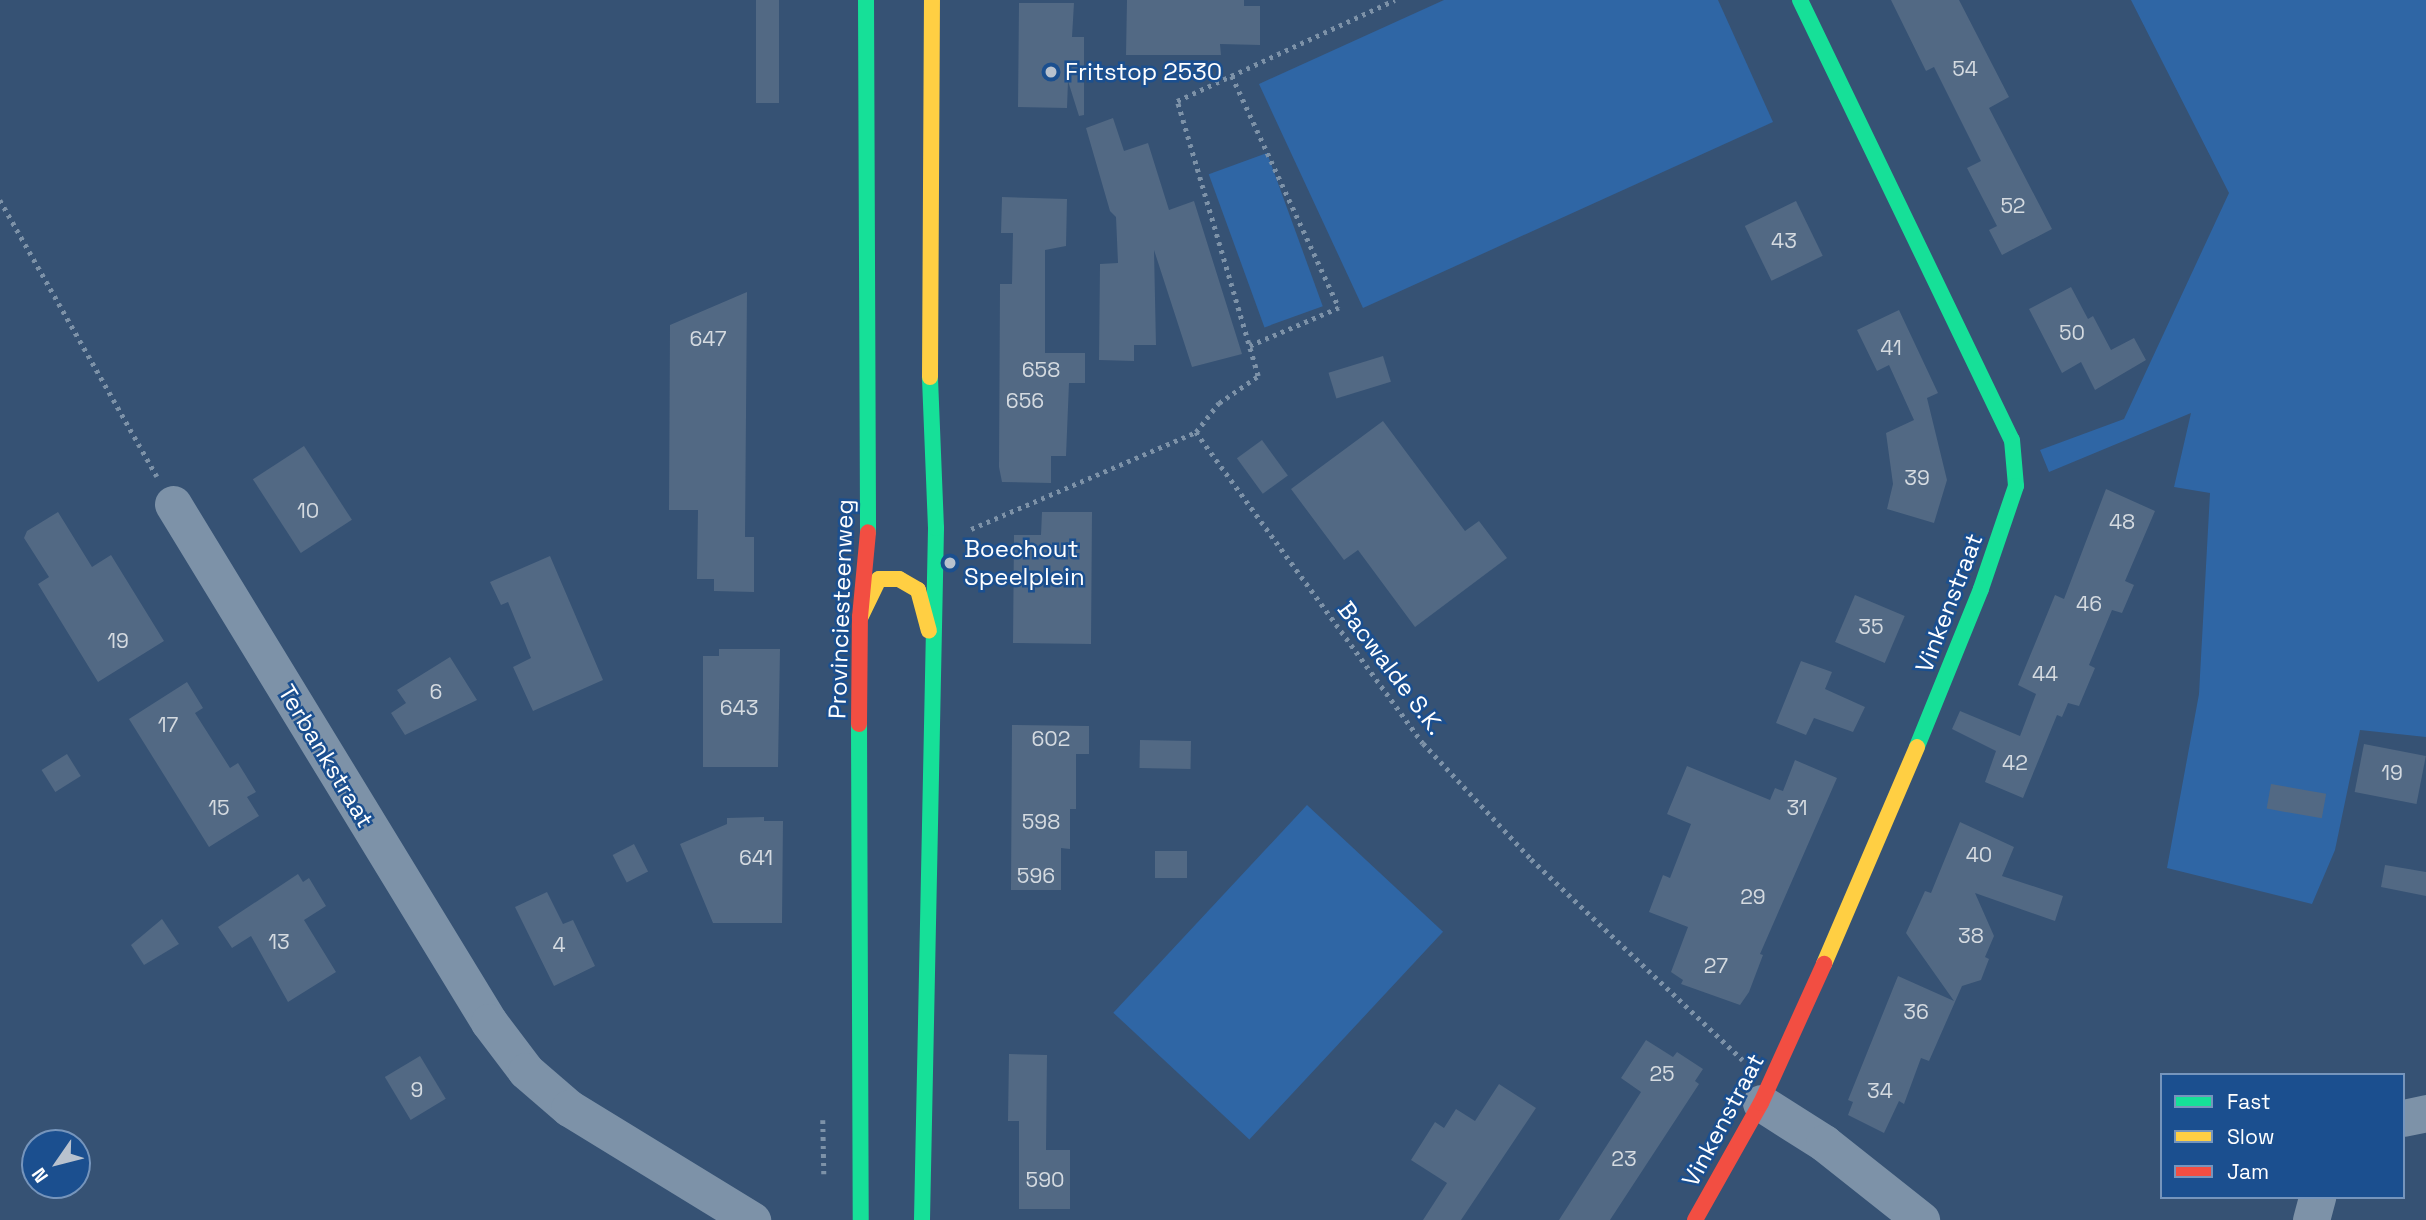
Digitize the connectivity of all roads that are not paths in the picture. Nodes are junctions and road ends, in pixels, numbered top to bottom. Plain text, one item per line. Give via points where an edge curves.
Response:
1 (866, 0) edge
2 (932, 0) edge
3 (1800, 0) edge
4 (173, 504) road end
5 (860, 617) junction
6 (934, 650) junction
7 (1765, 1094) junction
8 (2426, 1113) edge
9 (2405, 1118) edge
10 (2316, 1199) edge
11 (752, 1220) edge
12 (861, 1220) edge
13 (922, 1220) edge
14 (1695, 1220) edge
15 (1921, 1220) edge
16 (2311, 1220) edge

1 - 5 main road, Provinciesteenweg via 868,530
2 - 6 main road via 929,352 936,528
3 - 7 main road, Vinkenstraat via 1993,395 2012,440 2016,486 1981,589 1875,849
4 - 11 street, Terbankstraat via 489,1023 526,1071 569,1108
5 - 6 main road via 879,579 899,579 918,590
5 - 12 main road, Provinciesteenweg
6 - 13 main road
7 - 14 main road, Vinkenstraat
7 - 15 street
8 - 9 street
10 - 16 street

